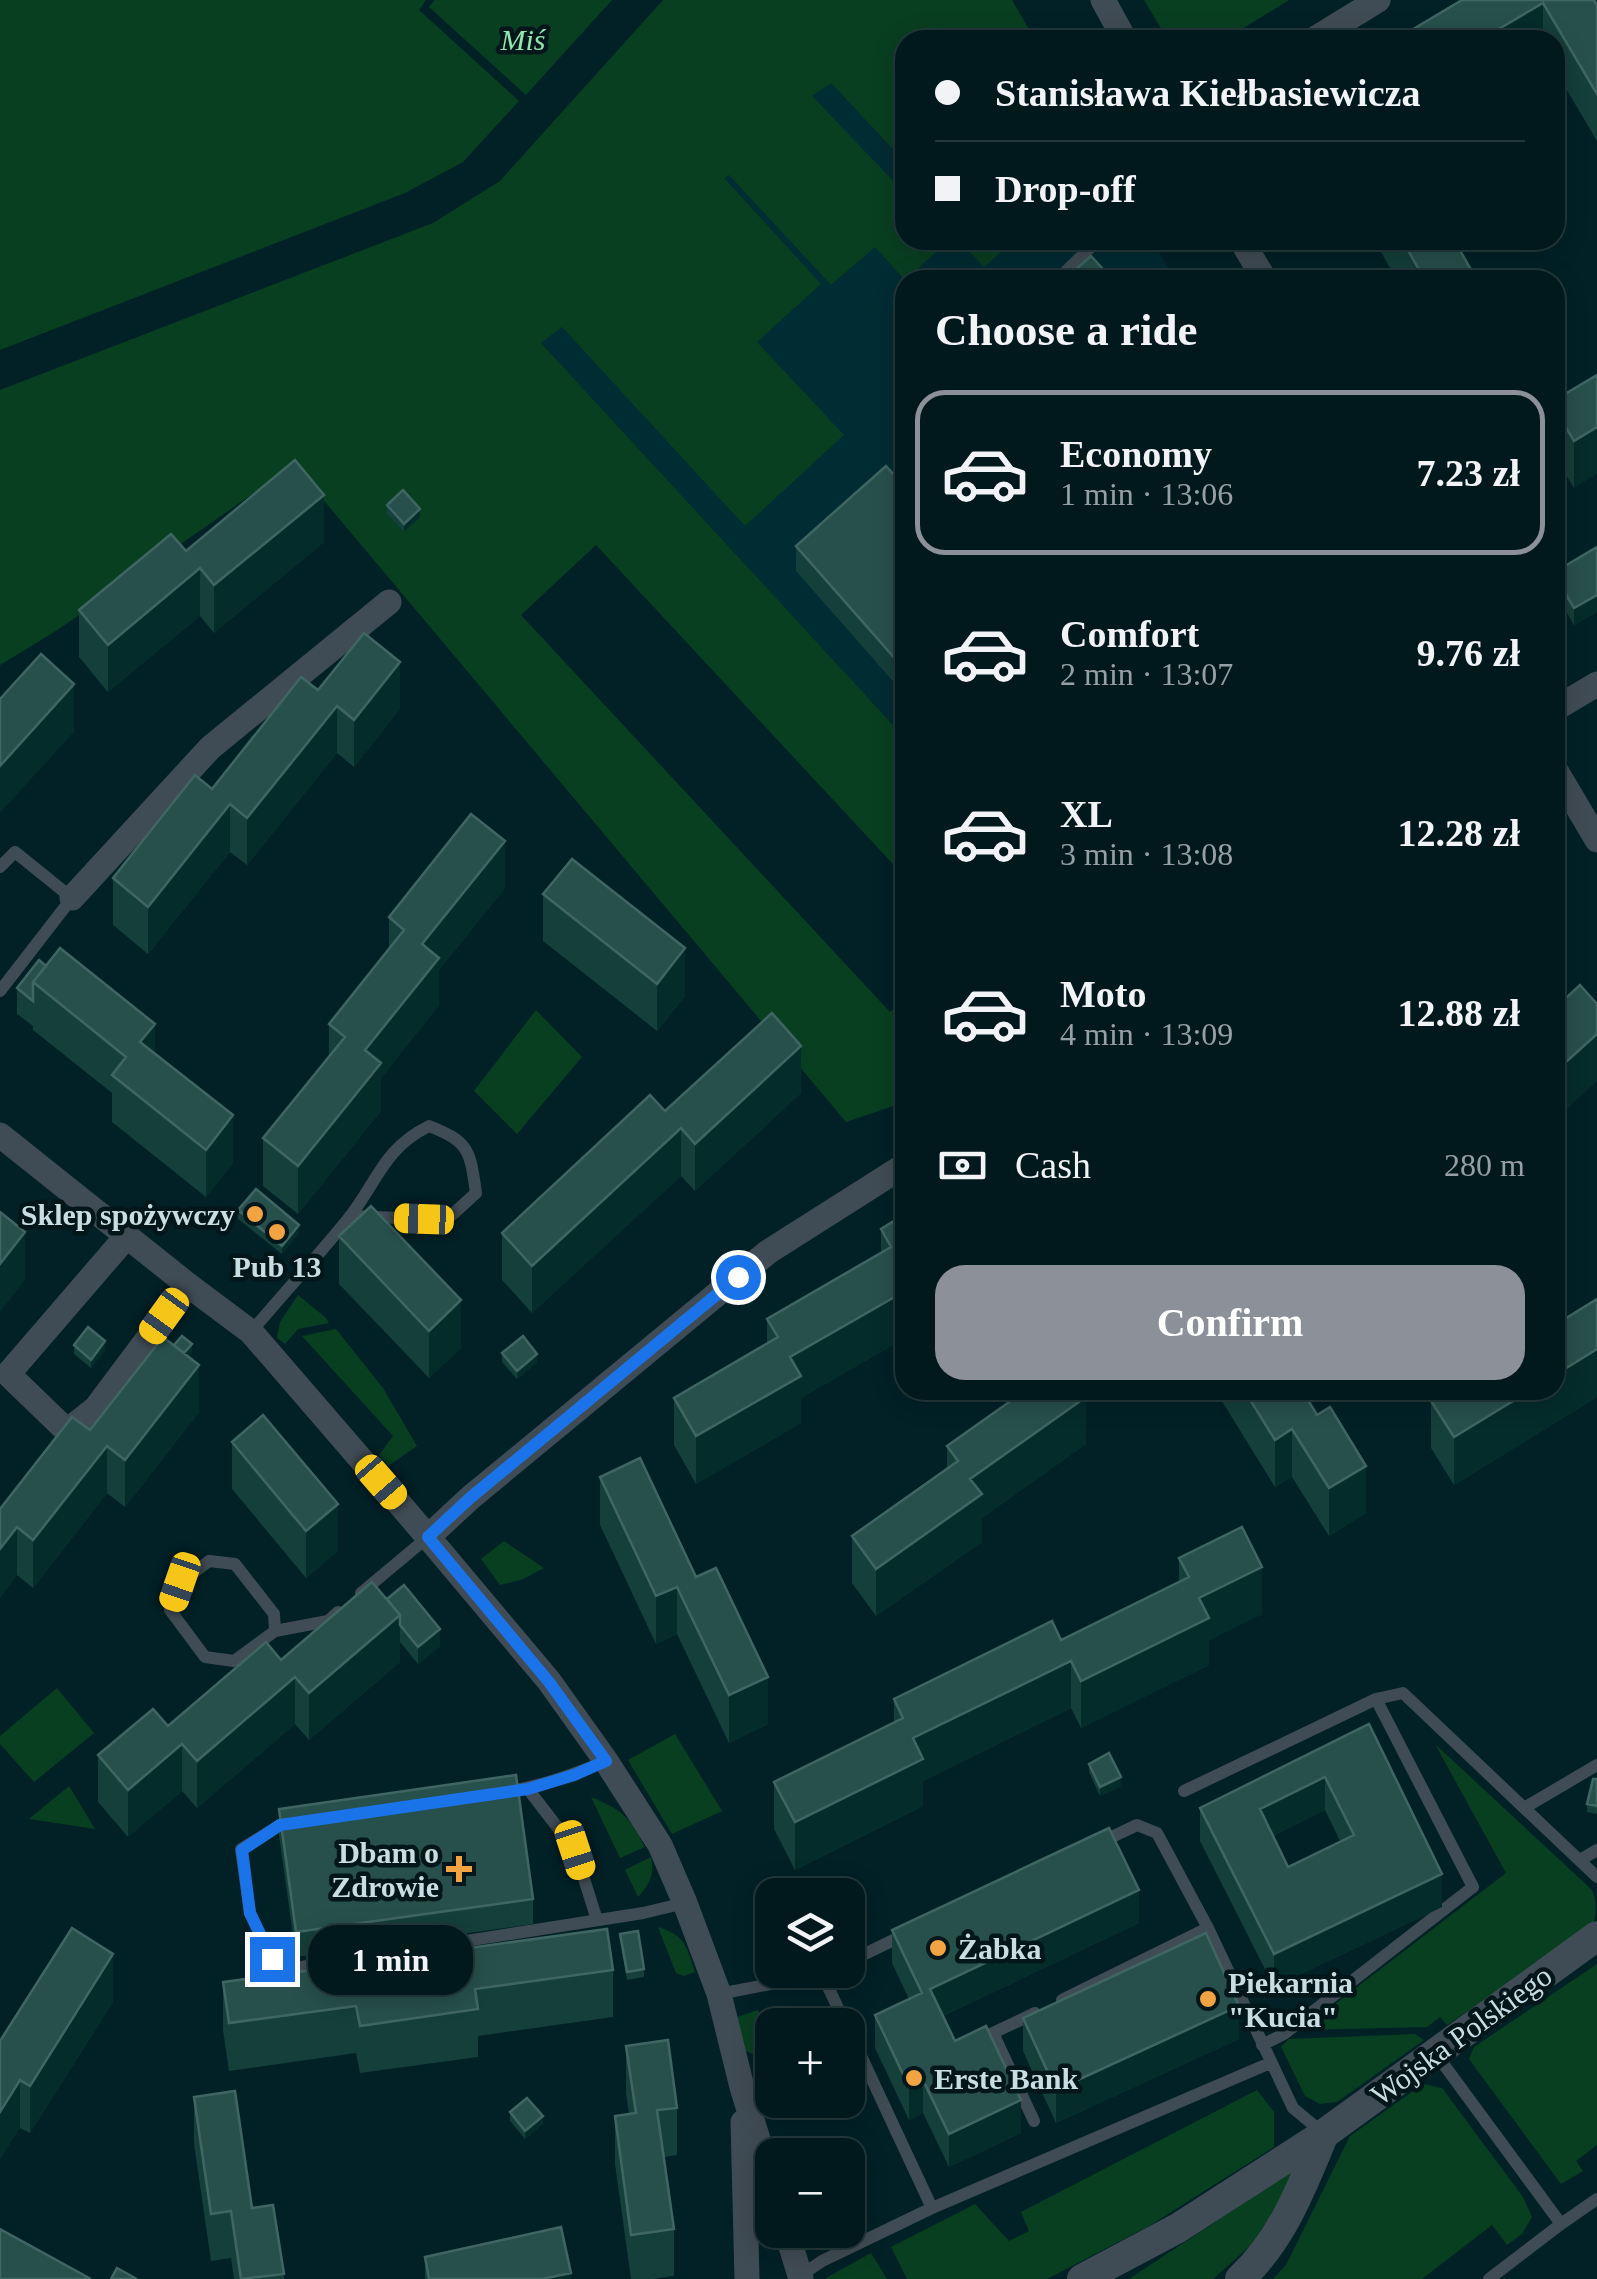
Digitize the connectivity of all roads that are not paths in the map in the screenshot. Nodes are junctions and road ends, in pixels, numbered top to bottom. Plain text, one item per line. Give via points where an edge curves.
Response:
1 (1102, 0) edge
2 (1378, 0) edge
3 (1119, 30) edge
4 (1329, 30) edge
5 (1088, 250) edge
6 (1067, 270) edge
7 (389, 602) dead end
8 (1597, 684) edge
9 (1565, 704) edge
10 (1565, 787) edge
11 (1597, 840) edge
12 (0, 867) edge
13 (72, 898) junction
14 (0, 991) edge
15 (0, 1135) edge
16 (895, 1171) edge
17 (350, 1216) junction
18 (127, 1236) junction
19 (188, 1285) junction
20 (251, 1332) junction
21 (428, 1537) junction
22 (274, 1632) junction
23 (1376, 1699) junction
24 (606, 1761) junction
25 (1597, 1765) edge
26 (528, 1789) junction
27 (1184, 1791) dead end
28 (490, 1794) edge
29 (1524, 1808) junction
30 (318, 1820) edge
31 (1086, 1849) edge
32 (1597, 1850) edge
33 (1580, 1860) junction
34 (1597, 1877) edge
35 (685, 1902) junction
36 (598, 1920) junction
37 (1208, 1928) junction
38 (916, 1930) edge
39 (1597, 1936) edge
40 (865, 1954) edge
41 (755, 1987) edge
42 (719, 1994) junction
43 (993, 2033) junction
44 (968, 2045) edge
45 (1262, 2045) junction
46 (1436, 2054) junction
47 (1270, 2063) junction
48 (865, 2065) edge
49 (742, 2087) junction
50 (1034, 2121) dead end
51 (1324, 2134) junction
52 (758, 2138) edge
53 (1597, 2199) edge
54 (932, 2208) junction
55 (1561, 2224) junction
56 (791, 2248) edge
57 (799, 2278) edge
58 (747, 2279) edge
59 (1082, 2279) edge
60 (1240, 2279) edge
61 (1490, 2279) edge

1 - 3 street
2 - 4 street
5 - 6 lane
7 - 13 street via 210,748
8 - 9 street
10 - 11 street
12 - 13 lane via 16,852
13 - 14 lane
15 - 18 street
16 - 21 street via 768,1252
17 - 17 lane via 452,1215 476,1193 472,1159 456,1137 429,1126 388,1158
17 - 20 lane
18 - 19 street
18 - 19 street via 8,1374 68,1431 96,1408
19 - 20 street
20 - 21 street
21 - 22 lane via 328,1620
21 - 24 street
22 - 22 lane via 274,1614 235,1564 209,1561 180,1582 170,1610 205,1657 234,1660
23 - 27 lane
23 - 29 lane via 1403,1693
23 - 45 lane via 1474,1887
24 - 26 lane
24 - 35 street via 660,1845
25 - 29 lane
26 - 28 lane
26 - 36 lane via 575,1850
29 - 33 lane
30 - 36 lane via 280,1825 242,1850 250,1913 272,1959 295,1968
31 - 37 lane via 1137,1825 1157,1832
32 - 33 lane
33 - 34 lane
35 - 36 lane
35 - 42 street
37 - 43 lane
37 - 45 lane
38 - 40 lane
39 - 46 street, Wojska Polskiego
41 - 42 lane
42 - 49 street
43 - 44 lane
43 - 50 lane
45 - 47 lane
46 - 51 street, Wojska Polskiego
46 - 55 lane
47 - 51 lane via 1293,2108
47 - 54 lane
48 - 54 lane
49 - 52 street
49 - 58 street
51 - 59 street, Wojska Polskiego via 1178,2228
51 - 60 street via 1288,2218
53 - 55 lane
54 - 57 lane
55 - 61 lane
56 - 57 street

